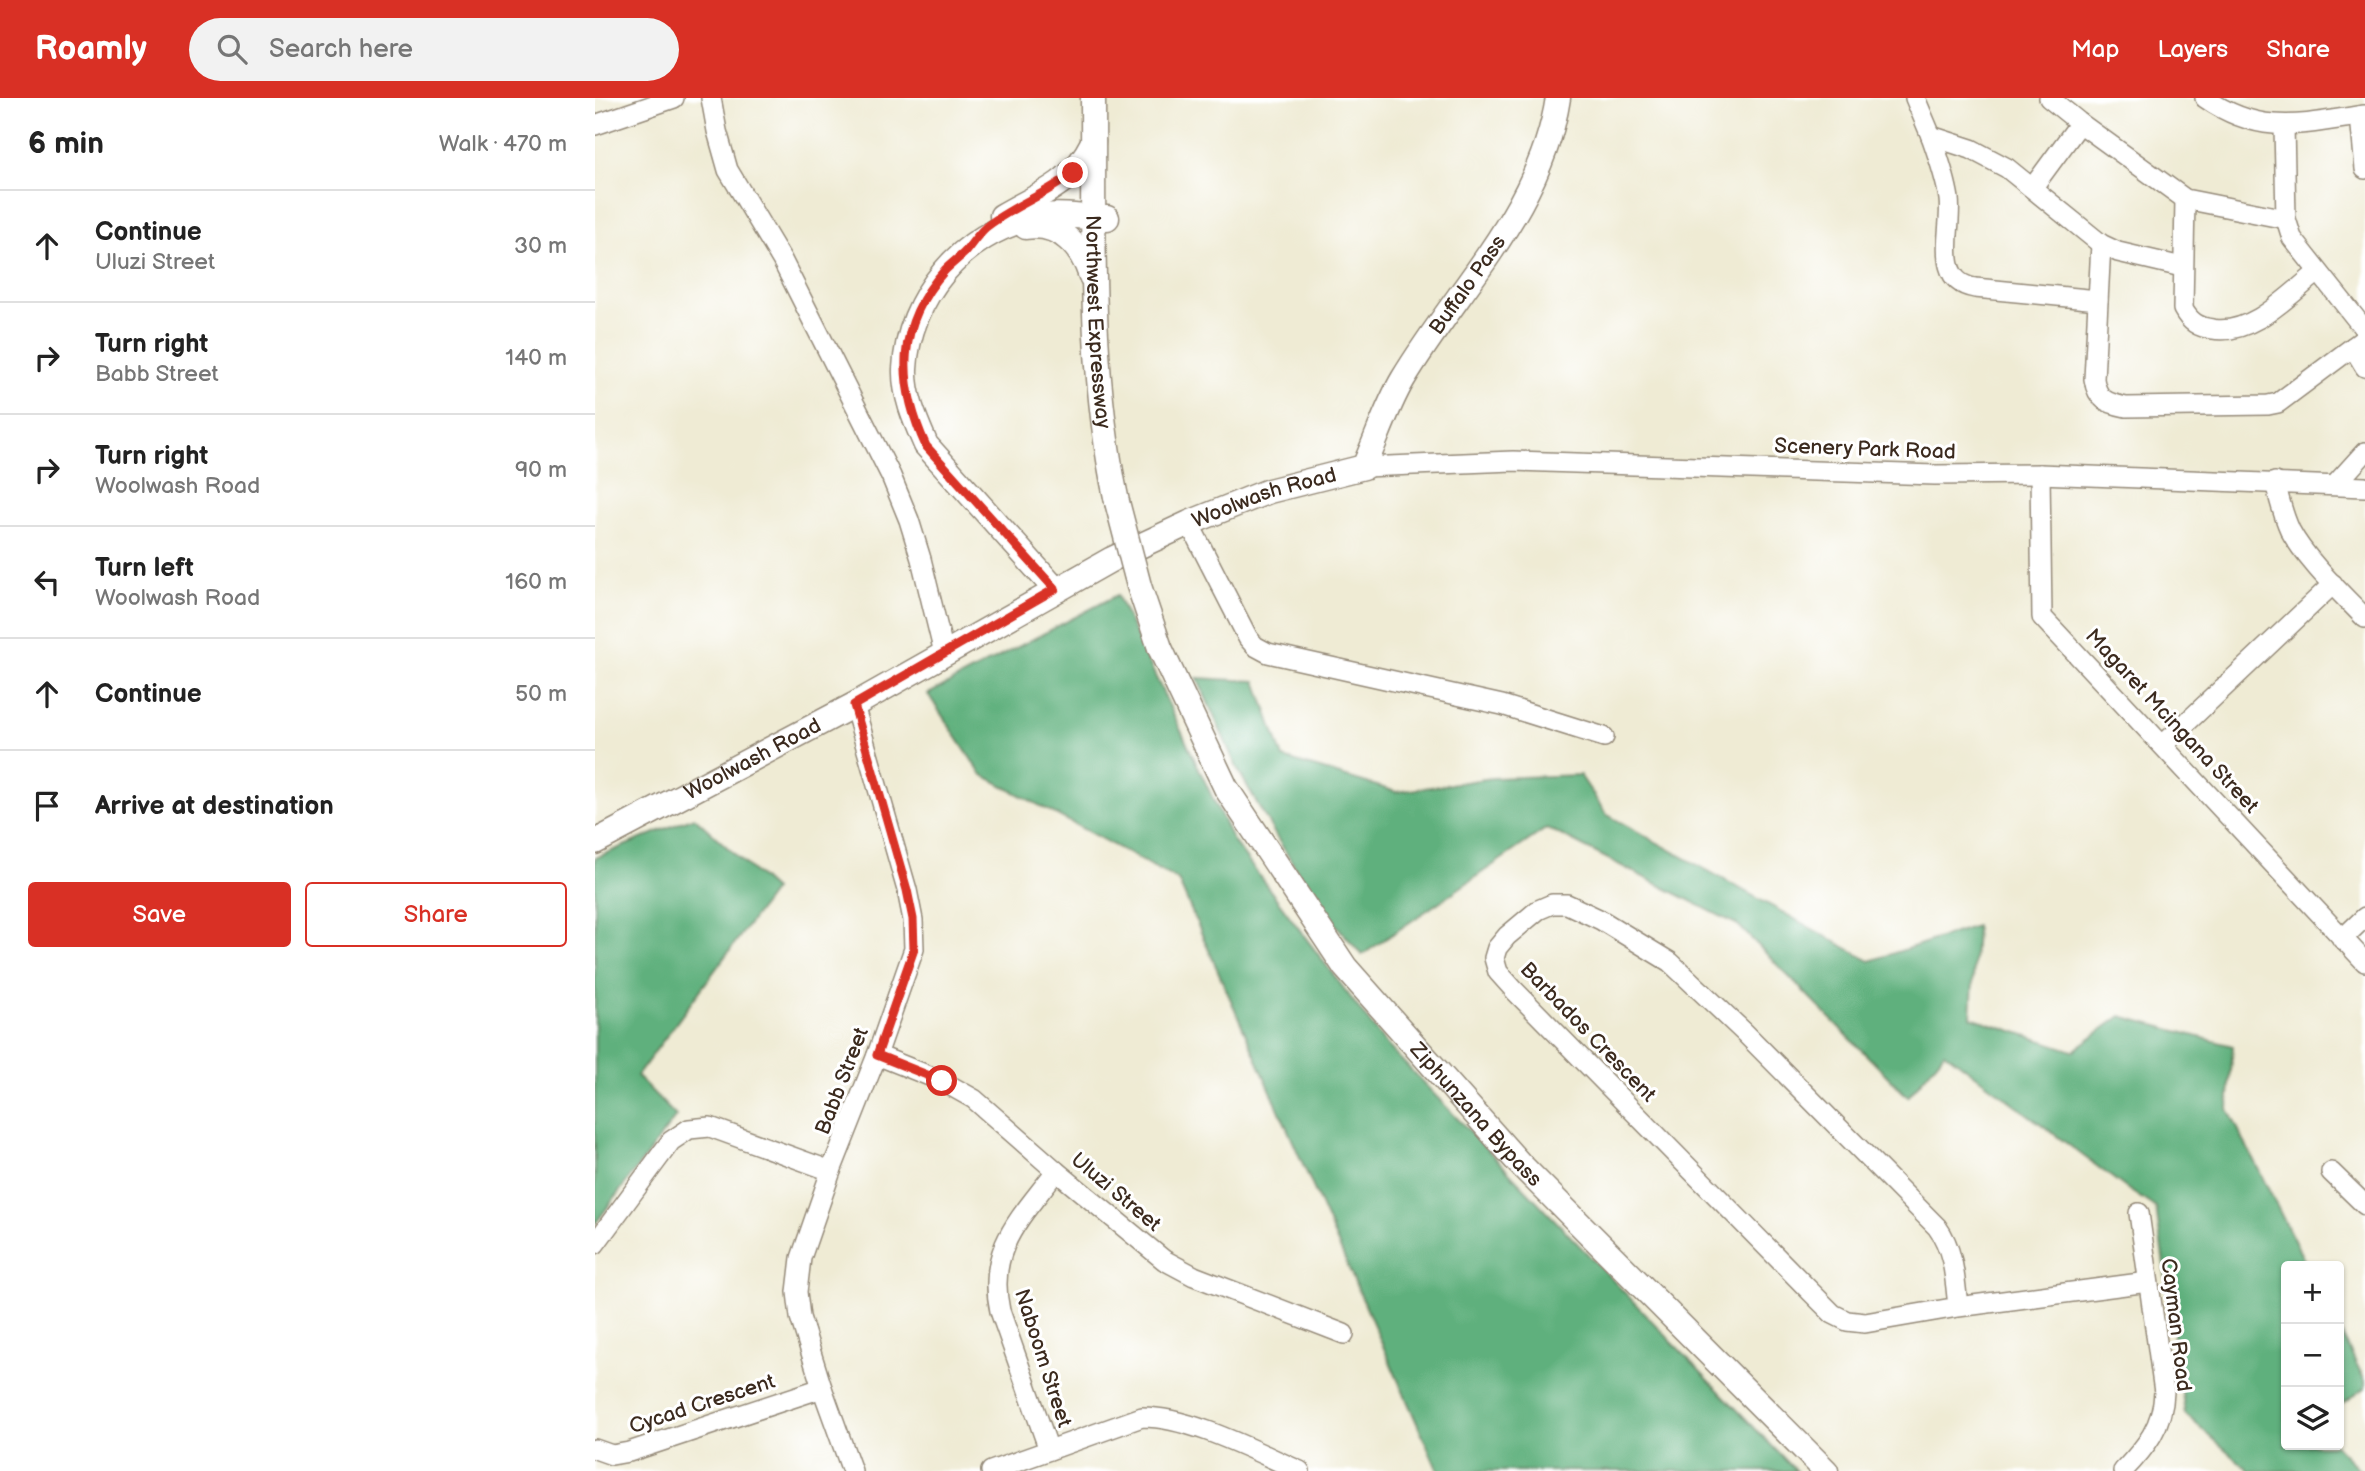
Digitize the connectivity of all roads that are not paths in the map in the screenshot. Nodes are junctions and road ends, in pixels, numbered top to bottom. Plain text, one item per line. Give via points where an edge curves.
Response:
1 (674, 98) edge
2 (711, 98) edge
3 (1093, 98) edge
4 (1108, 98) edge
5 (1558, 98) edge
6 (1915, 98) edge
7 (2206, 98) edge
8 (2052, 99) edge
9 (2362, 115) edge
10 (2080, 124) junction
11 (595, 125) edge
12 (2284, 125) junction
13 (1931, 136) junction
14 (1093, 141) junction
15 (2365, 169) edge
16 (2033, 187) junction
17 (2185, 199) junction
18 (1100, 218) junction
19 (2286, 219) junction
20 (991, 232) junction
21 (2101, 244) junction
22 (966, 250) junction
23 (2182, 268) junction
24 (2318, 272) junction
25 (1095, 298) junction
26 (2098, 300) junction
27 (2365, 330) edge
28 (2359, 343) edge
29 (2365, 367) edge
30 (2365, 452) edge
31 (1364, 467) junction
32 (2040, 474) junction
33 (2275, 482) junction
34 (2336, 484) junction
35 (2365, 487) edge
36 (1124, 500) junction
37 (1189, 523) junction
38 (2333, 584) junction
39 (1055, 589) junction
40 (2365, 618) edge
41 (944, 653) junction
42 (854, 705) junction
43 (1604, 737) dead end
44 (2163, 745) junction
45 (595, 842) edge
46 (2365, 917) edge
47 (2342, 939) junction
48 (2365, 962) edge
49 (877, 1055) junction
50 (831, 1171) junction
51 (1056, 1171) junction
52 (2331, 1172) dead end
53 (2365, 1205) edge
54 (2139, 1213) dead end
55 (595, 1244) edge
56 (2148, 1282) junction
57 (1958, 1307) junction
58 (1344, 1334) dead end
59 (822, 1388) junction
60 (595, 1449) edge
61 (1049, 1450) junction
62 (852, 1471) edge
63 (991, 1471) edge
64 (1300, 1471) edge
65 (1826, 1471) edge
66 (2123, 1471) edge

1 - 11 street
2 - 41 street via 728,170 782,260 891,476 921,559
3 - 14 main road, Northwest Expressway
4 - 18 main road, Northwest Expressway
5 - 31 main road, Buffalo Pass via 1535,178 1496,246 1401,381
6 - 13 street
7 - 12 street via 2237,117
8 - 10 street
9 - 12 street
9 - 15 street
10 - 16 street
10 - 17 street
12 - 19 street
13 - 16 street via 1971,149
13 - 26 street via 1949,197 1947,260 1955,281 1966,287
14 - 18 main road, Northwest Expressway
14 - 22 main road via 1073,173 987,226
16 - 21 street
17 - 19 street
17 - 23 street
18 - 20 main road via 1033,217
18 - 25 main road, Northwest Expressway
18 - 36 main road, Northwest Expressway
19 - 24 street via 2292,238
20 - 22 main road
20 - 25 main road via 1031,226 1062,233 1083,257
21 - 23 street
21 - 26 street
22 - 39 main road via 945,270 917,312 904,371 914,418 926,446
23 - 24 street via 2187,318 2199,327 2216,330 2235,330 2253,323
24 - 27 street
25 - 36 main road, Northwest Expressway via 1106,450
26 - 28 street via 2095,390 2111,404 2279,403
28 - 29 street
30 - 34 street
31 - 32 street, Scenery Park Road via 1513,461 1935,475
31 - 37 main road, Woolwash Road via 1269,491
32 - 33 street, Scenery Park Road
32 - 44 street, Magaret Mcingana Street via 2042,617
33 - 34 street, Scenery Park Road
33 - 38 street via 2291,532
34 - 35 street, Scenery Park Road
36 - 65 main road, Ziphunzana Bypass via 1166,645 1226,788 1345,967 1518,1163
37 - 39 main road, Woolwash Road
37 - 43 street via 1248,638 1268,653 1502,705
38 - 40 street
38 - 44 street
39 - 41 main road, Woolwash Road
41 - 42 main road, Woolwash Road
42 - 45 main road, Woolwash Road
42 - 49 street, Babb Street via 913,919 914,949
44 - 47 street, Magaret Mcingana Street
46 - 47 street
47 - 48 street, Magaret Mcingana Street
49 - 50 street, Babb Street
49 - 51 street, Uluzi Street via 974,1099
50 - 55 street via 710,1127 689,1129 671,1141
50 - 59 street, Babb Street via 801,1258 797,1292
51 - 58 street, Uluzi Street via 1164,1260
51 - 61 street, Naboom Street via 1010,1233 996,1269 1000,1311
52 - 53 street
54 - 56 street, Cayman Road
56 - 57 street, Barbados Crescent
56 - 66 street, Cayman Road via 2163,1410 2157,1427
57 - 57 street, Barbados Crescent via 1865,1323 1833,1314 1515,991 1498,972 1497,948 1538,910 1567,904 1670,962 1937,1227 1950,1251
59 - 60 street, Cycad Crescent via 629,1452 612,1455
59 - 62 street, Babb Street
61 - 63 street
61 - 64 street via 1142,1417 1162,1417

